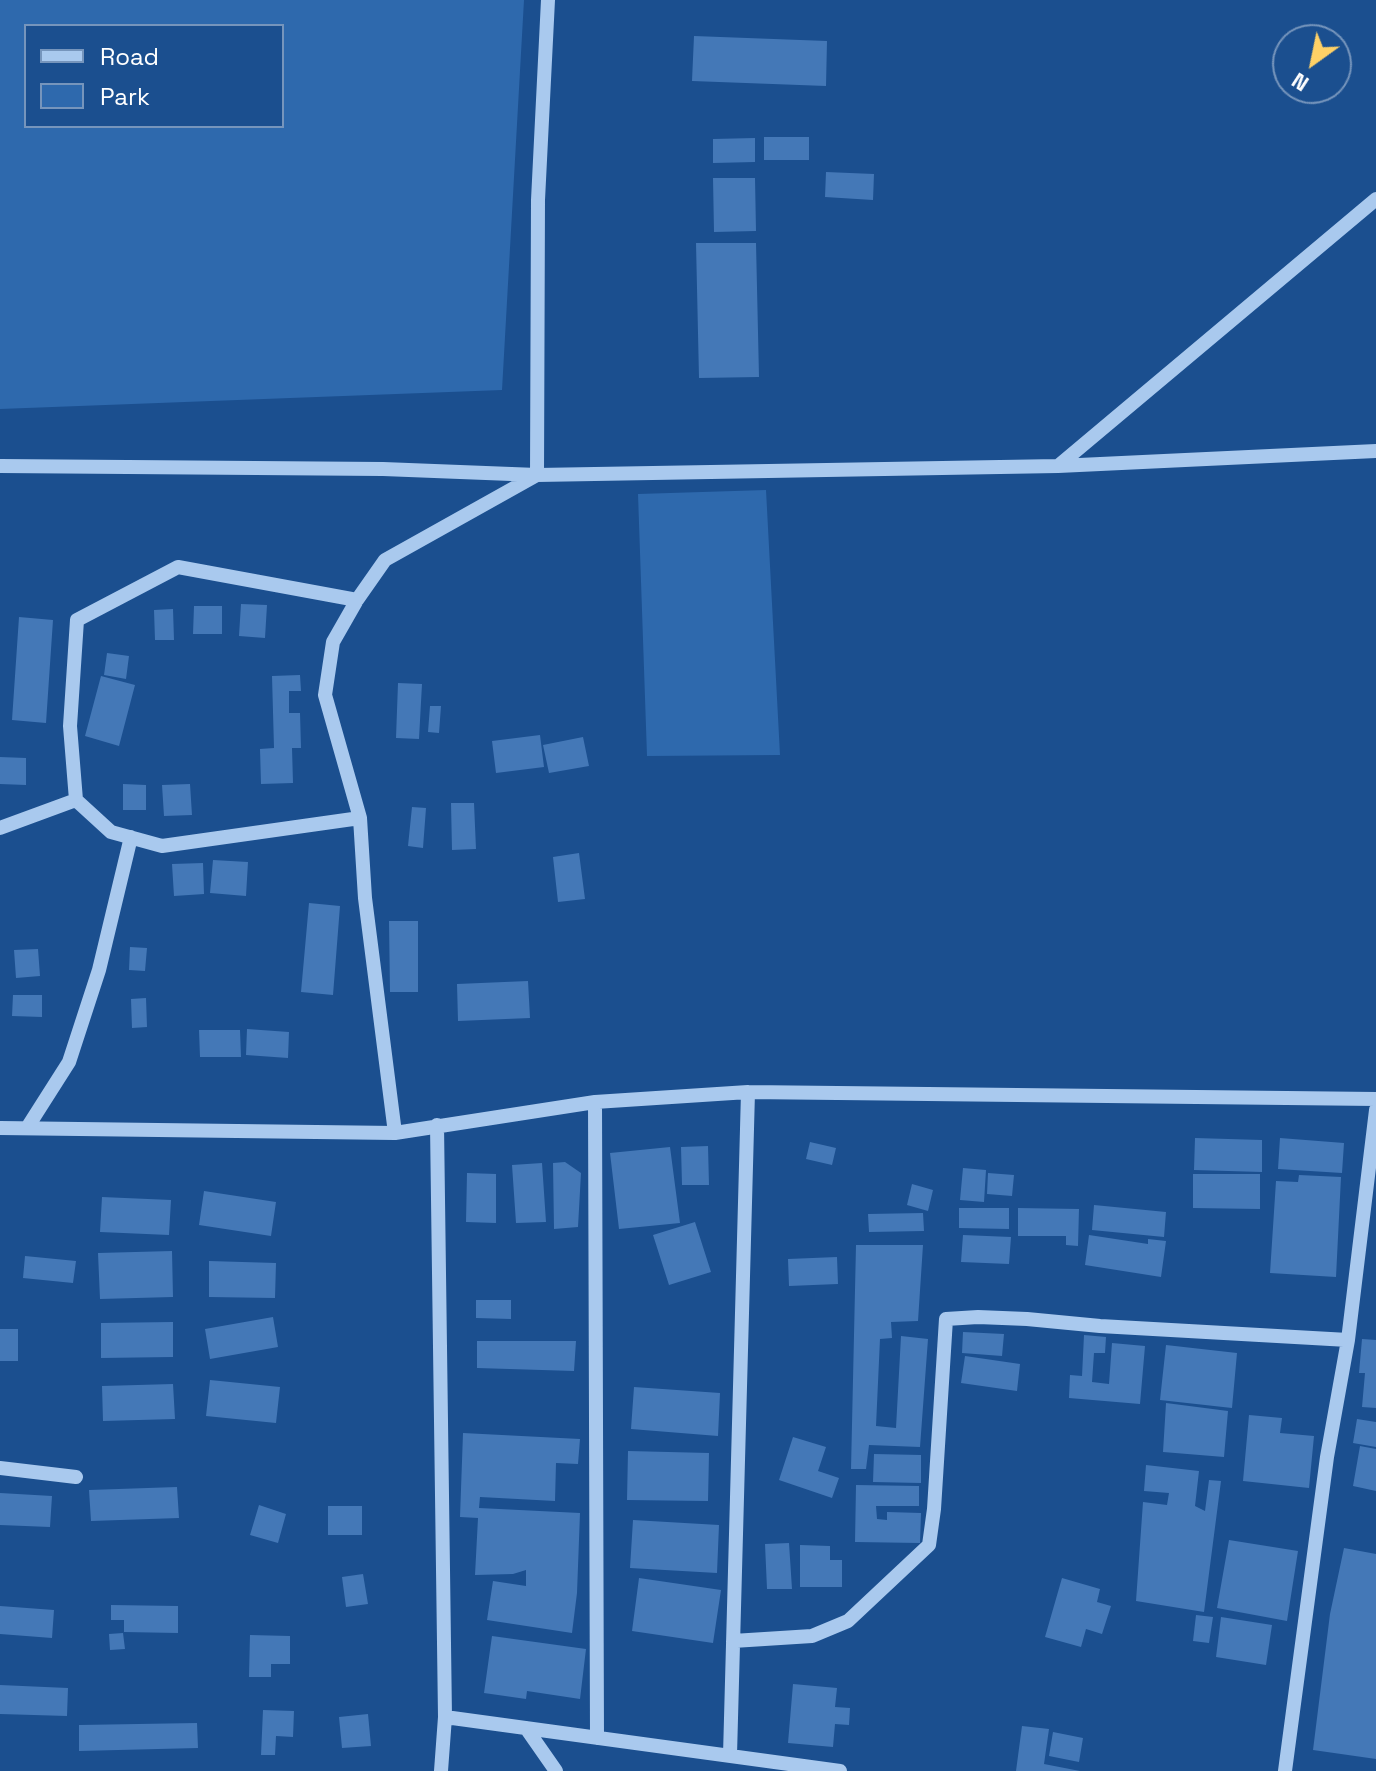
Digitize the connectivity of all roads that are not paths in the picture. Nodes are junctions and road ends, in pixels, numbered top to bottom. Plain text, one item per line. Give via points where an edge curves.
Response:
1 (548, 0) edge
2 (1376, 199) edge
3 (1376, 451) edge
4 (0, 466) edge
5 (1058, 466) junction
6 (537, 475) junction
7 (357, 600) junction
8 (76, 800) junction
9 (360, 818) junction
10 (0, 828) edge
11 (131, 837) junction
12 (748, 1092) junction
13 (1376, 1099) edge
14 (595, 1102) junction
15 (1376, 1110) edge
16 (437, 1125) junction
17 (0, 1128) edge
18 (27, 1128) junction
19 (395, 1133) junction
20 (1348, 1340) junction
21 (0, 1468) edge
22 (76, 1477) dead end
23 (733, 1641) junction
24 (445, 1717) junction
25 (526, 1728) junction
26 (597, 1738) junction
27 (730, 1755) junction
28 (786, 1767) edge
29 (441, 1771) edge
30 (556, 1771) edge
31 (840, 1771) edge
32 (1285, 1771) edge

1 - 6 street via 538,200
2 - 5 street
3 - 5 street
4 - 6 street
5 - 6 street
6 - 7 street via 385,560
7 - 8 street via 178,567 77,620 70,726
7 - 9 street via 333,642 325,695
8 - 10 street
8 - 11 street via 111,832
9 - 11 street via 162,846
9 - 19 street
11 - 18 street via 99,970 69,1062
12 - 13 street
12 - 14 street
12 - 23 street
14 - 16 street
14 - 26 street
15 - 20 street
16 - 19 street
16 - 24 street
17 - 18 street
18 - 19 street
20 - 23 street via 1027,1319 946,1319 929,1545 848,1621 812,1636
20 - 32 street
21 - 22 street
23 - 27 street
24 - 25 street
24 - 29 street
25 - 26 street
25 - 30 street
26 - 27 street
27 - 28 street
28 - 31 street

